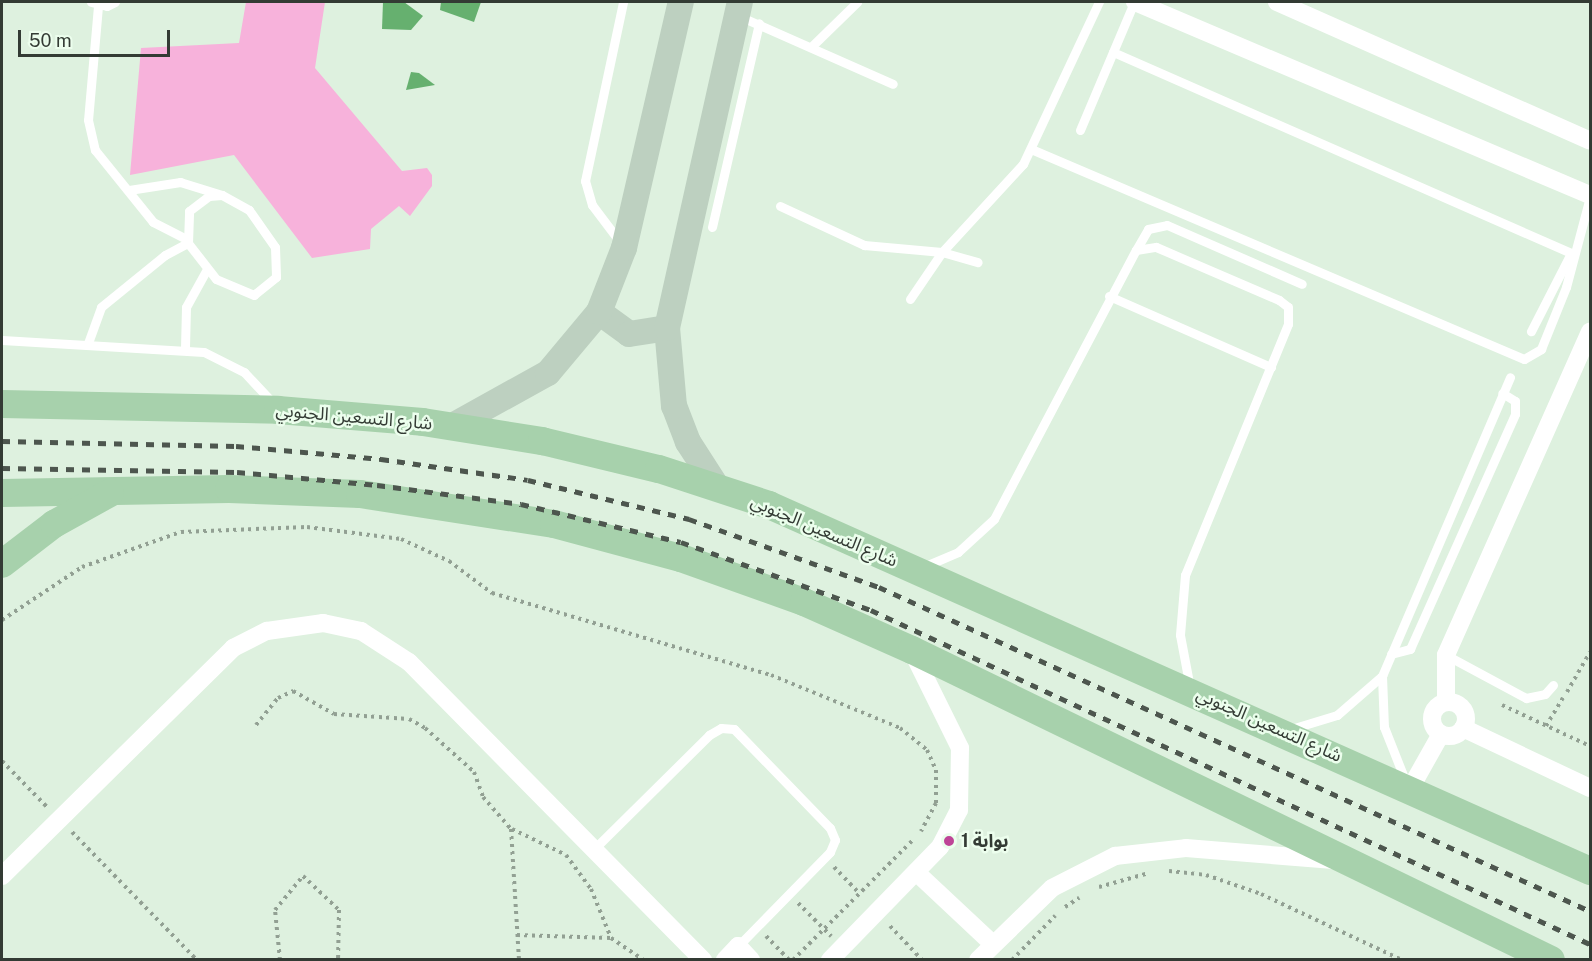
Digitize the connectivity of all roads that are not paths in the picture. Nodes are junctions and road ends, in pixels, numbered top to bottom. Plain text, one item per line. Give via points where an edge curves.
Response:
1 (115, 2) edge
2 (623, 2) edge
3 (681, 2) edge
4 (857, 2) edge
5 (1099, 2) edge
6 (1135, 2) edge
7 (1276, 2) edge
8 (94, 4) edge
9 (745, 13) edge
10 (813, 45) junction
11 (1113, 52) junction
12 (893, 84) dead end
13 (1080, 130) dead end
14 (1590, 141) edge
15 (1031, 149) junction
16 (129, 190) junction
17 (222, 195) junction
18 (1590, 196) edge
19 (780, 206) dead end
20 (712, 227) dead end
21 (188, 241) junction
22 (624, 248) junction
23 (1136, 250) junction
24 (942, 252) junction
25 (1571, 253) junction
26 (978, 262) dead end
27 (207, 269) junction
28 (1302, 284) dead end
29 (1109, 296) junction
30 (910, 299) dead end
31 (599, 312) junction
32 (667, 328) junction
33 (1531, 330) dead end
34 (1590, 332) edge
35 (2, 340) edge
36 (88, 343) junction
37 (185, 348) junction
38 (1271, 367) junction
39 (1509, 377) dead end
40 (1503, 393) junction
41 (2, 404) edge
42 (278, 410) junction
43 (454, 425) junction
44 (717, 487) junction
45 (112, 492) junction
46 (2, 493) edge
47 (2, 564) edge
48 (916, 570) junction
49 (912, 650) junction
50 (1391, 654) junction
51 (1446, 655) junction
52 (1382, 676) junction
53 (1553, 685) dead end
54 (1190, 690) junction
55 (1446, 702) junction
56 (1463, 728) junction
57 (1279, 730) junction
58 (1441, 734) junction
59 (1590, 788) edge
60 (1410, 789) junction
61 (595, 848) junction
62 (1358, 862) junction
63 (1590, 871) edge
64 (917, 873) junction
65 (2, 876) edge
66 (993, 944) junction
67 (836, 954) edge
68 (738, 955) edge
69 (703, 960) edge
70 (978, 960) edge
71 (1551, 960) edge

1 - 8 lane
2 - 22 lane via 585,181 592,205
3 - 22 street
4 - 10 lane
5 - 15 lane
6 - 11 lane
6 - 18 street
7 - 14 street
8 - 16 lane via 90,135 103,163
9 - 10 lane
9 - 20 lane
9 - 32 street
10 - 12 lane
11 - 13 lane
11 - 25 lane
15 - 24 lane via 1012,179
15 - 25 lane via 1519,358 1534,357 1541,349 1566,287
16 - 17 lane via 180,182
16 - 21 lane via 162,229
17 - 21 lane via 209,196 189,212
17 - 27 lane via 260,221 279,263 267,289 254,295 226,286
18 - 25 lane
19 - 24 lane via 864,245
21 - 27 lane
21 - 36 lane via 101,307
22 - 31 street
23 - 28 lane via 1148,229 1167,225
23 - 29 lane
23 - 38 lane via 1155,247 1284,303 1290,318
24 - 26 lane
24 - 30 lane
25 - 33 lane
27 - 37 lane via 186,307
29 - 38 lane
29 - 48 lane via 994,519 958,552
31 - 32 street via 630,334
31 - 43 street via 548,373
32 - 44 street via 674,406 688,442
34 - 51 street
35 - 36 lane
36 - 37 lane
37 - 42 lane via 244,372
38 - 54 lane via 1185,575 1180,635
39 - 40 lane
40 - 50 lane
40 - 50 lane via 1515,401 1515,414 1410,649
41 - 42 main road, شارع التسعين الجنوبي
42 - 43 main road, شارع التسعين الجنوبي
43 - 44 main road, شارع التسعين الجنوبي via 601,454
44 - 48 main road, شارع التسعين الجنوبي
45 - 46 main road
45 - 47 main road via 54,525
45 - 49 main road via 229,489 360,494 554,524 743,578
48 - 54 main road, شارع التسعين الجنوبي
49 - 62 main road
49 - 64 street via 952,729 964,769 951,830
50 - 52 lane
51 - 53 lane via 1526,698 1545,694
51 - 55 street
52 - 57 lane via 1337,715
52 - 60 lane via 1388,743
54 - 57 main road, شارع التسعين الجنوبي
55 - 56 street via 1463,709
55 - 58 street via 1432,713
56 - 58 street via 1454,735
56 - 59 street
57 - 60 main road, شارع التسعين الجنوبي
58 - 60 street
60 - 63 main road, شارع التسعين الجنوبي
61 - 65 street via 402,656 361,631 323,623 285,626 233,648
61 - 68 lane via 709,735 728,727 740,733 834,836 830,852 757,927
61 - 69 street
62 - 66 street via 1186,848 1115,856 1052,888
62 - 71 main road
64 - 66 street
64 - 67 street
66 - 70 street

